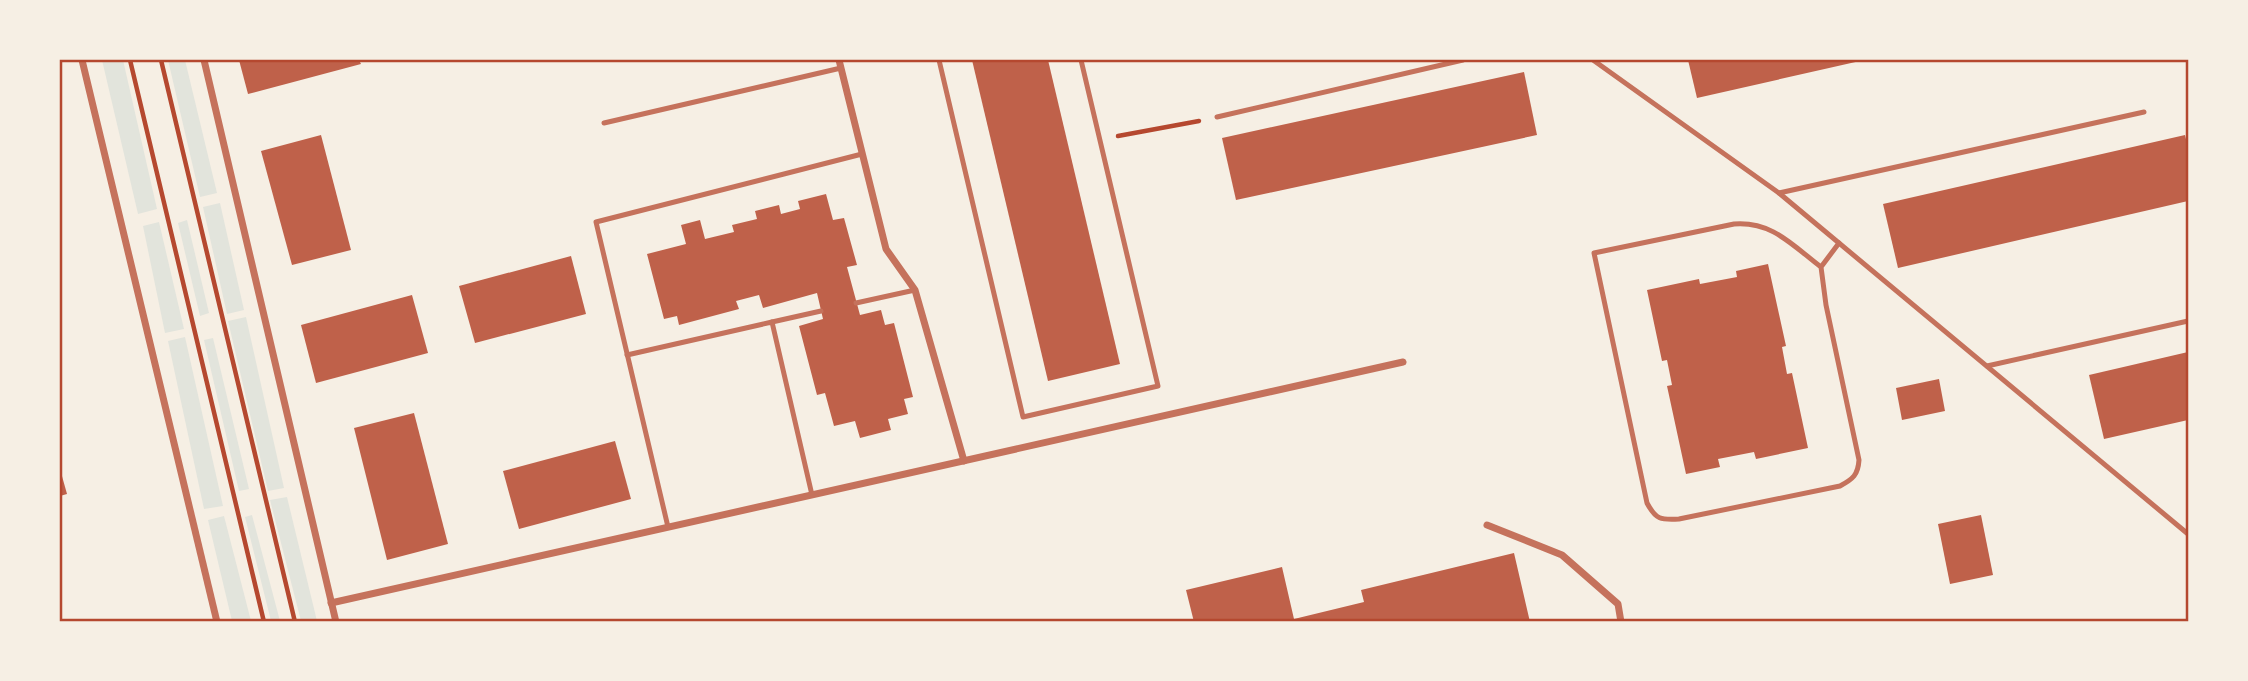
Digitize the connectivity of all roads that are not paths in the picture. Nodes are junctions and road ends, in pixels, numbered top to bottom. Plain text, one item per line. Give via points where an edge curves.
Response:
1 (82, 60) edge
2 (204, 60) edge
3 (939, 60) edge
4 (1081, 60) edge
5 (1463, 60) edge
6 (1593, 60) edge
7 (840, 64) edge
8 (2144, 112) dead end
9 (1217, 117) road end
10 (604, 123) dead end
11 (862, 154) junction
12 (1779, 193) junction
13 (1839, 243) junction
14 (1821, 267) junction
15 (915, 290) junction
16 (856, 303) dead end
17 (821, 311) dead end
18 (2189, 321) edge
19 (772, 322) junction
20 (627, 355) junction
21 (1404, 362) dead end
22 (1987, 366) junction
23 (964, 461) junction
24 (812, 495) junction
25 (1487, 525) dead end
26 (668, 527) junction
27 (2189, 534) edge
28 (331, 603) junction
29 (217, 621) edge
30 (336, 621) edge
31 (1621, 621) edge

1 - 29 street
2 - 28 street
3 - 4 lane via 1023,417 1158,386
5 - 9 lane
6 - 12 lane
7 - 10 lane
7 - 11 street
8 - 12 lane
11 - 15 street via 886,249
11 - 20 lane via 596,222
12 - 13 lane
13 - 14 lane
13 - 22 lane
14 - 14 lane via 1859,471 1840,486 1679,519 1663,520 1653,514 1594,253 1750,223 1764,226
15 - 16 lane
15 - 23 street
17 - 19 lane
18 - 22 lane
19 - 20 lane
19 - 24 lane
20 - 26 lane
21 - 23 street
22 - 27 lane
23 - 24 street
24 - 26 street
25 - 31 street via 1562,555 1618,604
26 - 28 street
28 - 30 street

